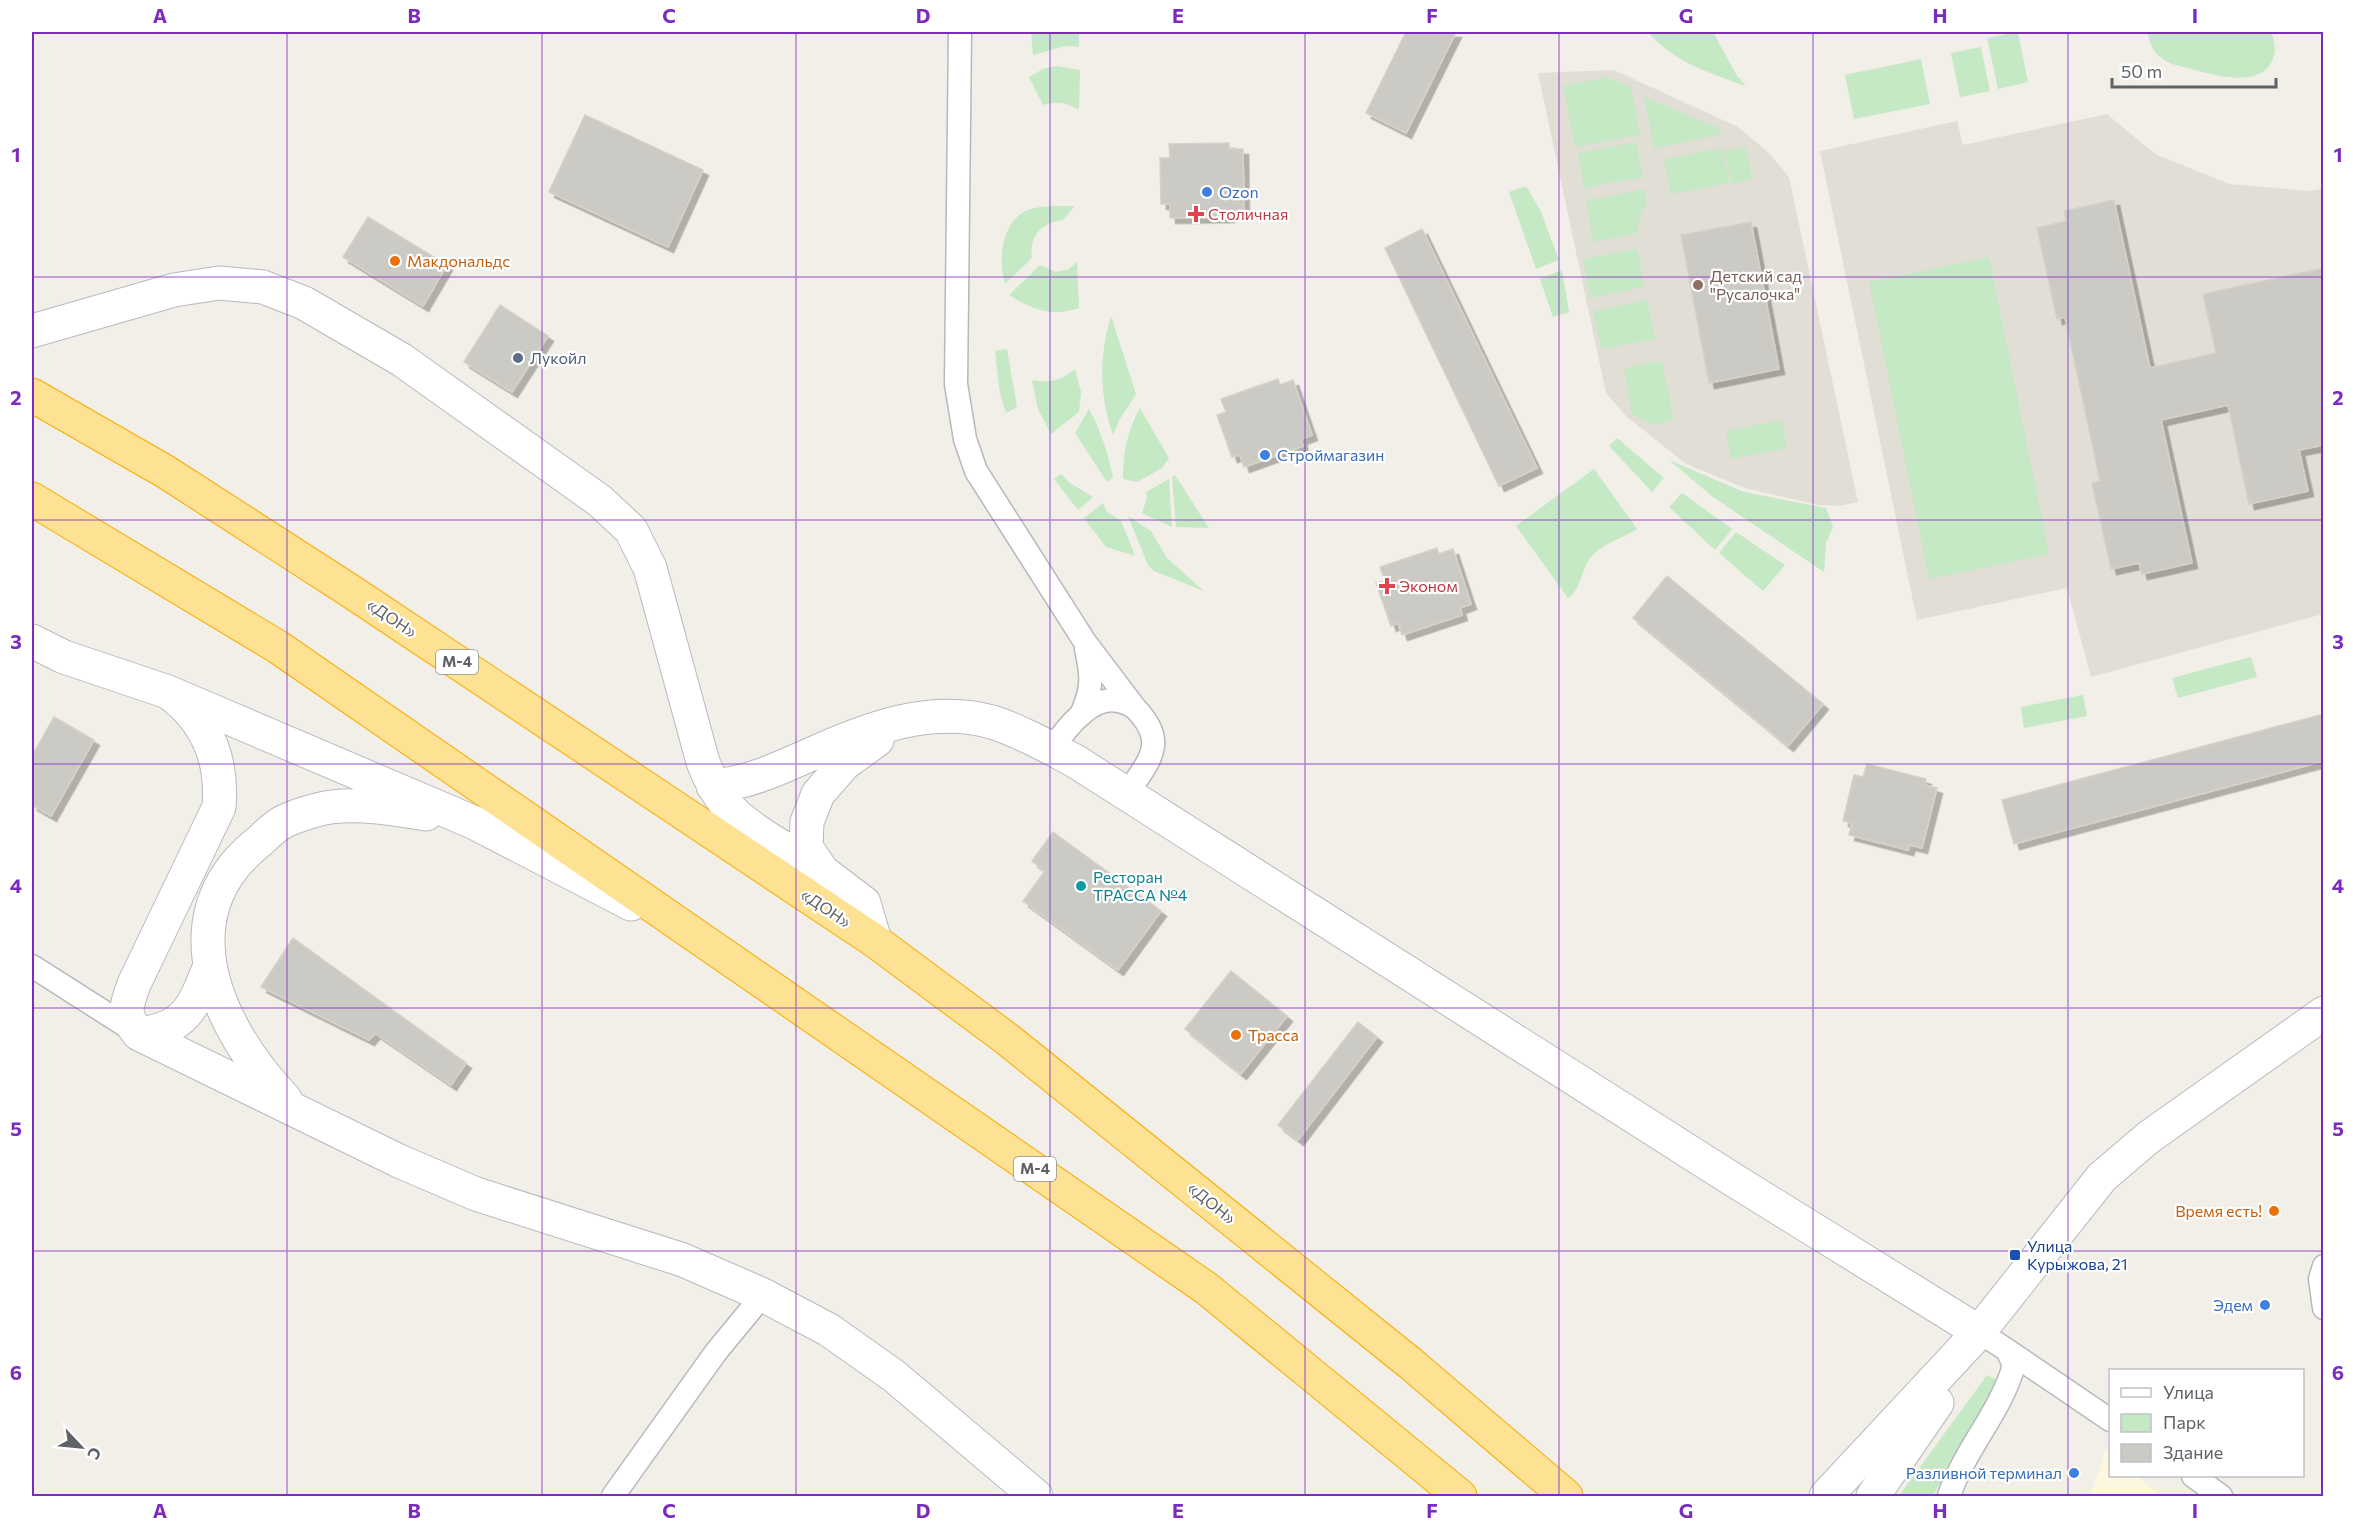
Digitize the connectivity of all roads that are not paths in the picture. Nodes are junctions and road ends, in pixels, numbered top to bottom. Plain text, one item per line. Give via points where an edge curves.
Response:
1 (960, 32) edge
2 (32, 331) edge
3 (32, 395) edge
4 (32, 498) edge
5 (32, 641) edge
6 (1085, 642) junction
7 (168, 692) junction
8 (1136, 708) junction
9 (1081, 714) junction
10 (919, 719) junction
11 (1052, 749) junction
12 (713, 786) junction
13 (1126, 794) junction
14 (475, 823) junction
15 (822, 871) junction
16 (875, 941) junction
17 (717, 949) junction
18 (32, 966) edge
19 (209, 968) junction
20 (2324, 1013) edge
21 (139, 1034) junction
22 (295, 1110) junction
23 (2324, 1266) edge
24 (763, 1294) junction
25 (2324, 1308) edge
26 (1979, 1332) junction
27 (2007, 1350) junction
28 (2109, 1419) edge
29 (2194, 1477) edge
30 (613, 1497) edge
31 (1036, 1497) edge
32 (1460, 1497) edge
33 (1566, 1497) edge
34 (1826, 1497) edge
35 (1872, 1497) edge
36 (1949, 1497) edge
37 (2221, 1497) edge

1 - 6 street via 956,384 965,439 976,471
2 - 12 street via 174,290 219,283 263,287 304,303 402,360 600,501 631,530 650,568
3 - 16 highway, «ДОН» / М-4 via 166,472 352,592
4 - 17 highway, М-4 via 278,647
5 - 7 street via 64,657
6 - 8 street
6 - 9 street via 1092,677
7 - 14 street
7 - 21 street via 186,705 216,754 221,782 219,807 134,984 126,1008 129,1022
8 - 9 street via 1116,700
8 - 13 street via 1150,722 1155,741 1148,761
9 - 11 street
10 - 11 street via 960,717 992,723
10 - 12 street via 869,729 754,779
10 - 15 street via 871,742 844,764 818,794 807,822 806,846
11 - 13 street
12 - 15 street via 727,806 745,821
13 - 26 street
14 - 17 street
14 - 19 street via 392,808 331,807 283,822 246,853 224,879 207,926
15 - 16 street via 864,903
16 - 33 highway, «ДОН» / М-4 via 1016,1046 1410,1364
17 - 32 highway, М-4 via 1206,1288
18 - 21 street
19 - 21 street via 182,1019 171,1028
19 - 22 street via 226,1013 248,1051 267,1080
20 - 26 street via 2149,1137 2102,1177
21 - 22 street
22 - 24 street via 476,1194 683,1260
23 - 25 street via 2320,1279
24 - 30 street via 716,1352
24 - 31 street via 829,1330 894,1376
26 - 27 street
26 - 34 street
26 - 35 street via 1933,1410
27 - 28 street
27 - 36 street via 2014,1365 2009,1383 1956,1475
29 - 37 street

